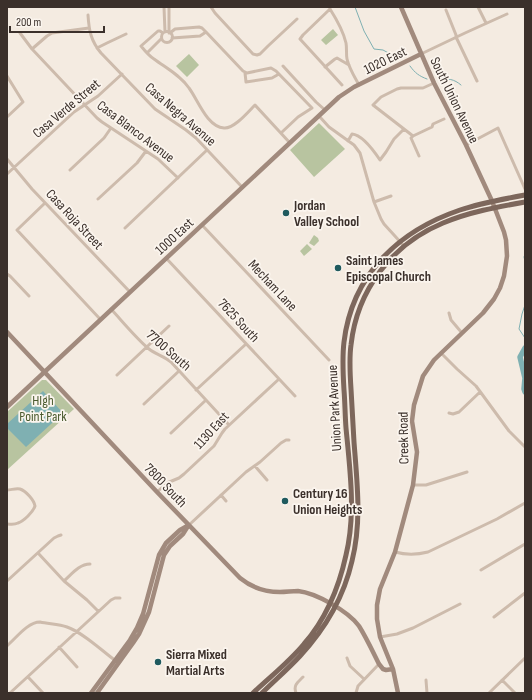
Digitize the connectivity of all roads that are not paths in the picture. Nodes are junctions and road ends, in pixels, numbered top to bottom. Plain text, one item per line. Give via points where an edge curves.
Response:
1 (164, 7) edge
2 (169, 7) edge
3 (211, 7) edge
4 (401, 7) edge
5 (478, 7) edge
6 (330, 8) edge
7 (446, 10) dead end
8 (507, 14) dead end
9 (88, 15) dead end
10 (297, 19) dead end
11 (486, 23) junction
12 (89, 28) junction
13 (164, 32) junction
14 (206, 32) junction
15 (20, 33) dead end
16 (170, 33) junction
17 (126, 34) dead end
18 (456, 37) junction
19 (172, 38) junction
20 (161, 39) junction
21 (97, 48) junction
22 (32, 49) junction
23 (147, 53) junction
24 (421, 54) junction
25 (349, 65) junction
26 (283, 66) dead end
27 (325, 67) junction
28 (245, 72) junction
29 (122, 74) junction
30 (279, 74) junction
31 (7, 76) edge
32 (477, 81) dead end
33 (434, 83) junction
34 (342, 85) dead end
35 (358, 85) junction
36 (85, 105) junction
37 (325, 110) junction
38 (318, 116) junction
39 (7, 117) edge
40 (444, 119) dead end
41 (111, 128) junction
42 (404, 129) junction
43 (281, 133) junction
44 (413, 136) junction
45 (348, 141) junction
46 (290, 143) junction
47 (466, 145) junction
48 (207, 150) junction
49 (146, 151) junction
50 (419, 156) dead end
51 (7, 159) edge
52 (15, 167) junction
53 (70, 170) dead end
54 (7, 174) edge
55 (178, 178) junction
56 (242, 188) junction
57 (525, 189) edge
58 (525, 195) edge
59 (391, 196) dead end
60 (98, 199) dead end
61 (492, 201) junction
62 (374, 202) junction
63 (525, 202) edge
64 (45, 203) junction
65 (495, 208) junction
66 (202, 225) junction
67 (125, 228) dead end
68 (399, 242) junction
69 (404, 246) junction
70 (166, 258) junction
71 (7, 274) edge
72 (130, 292) junction
73 (29, 296) dead end
74 (111, 309) junction
75 (449, 313) dead end
76 (100, 319) junction
77 (169, 326) dead end
78 (7, 332) edge
79 (462, 333) junction
80 (11, 336) junction
81 (7, 340) edge
82 (246, 344) junction
83 (147, 347) junction
84 (442, 353) junction
85 (329, 360) dead end
86 (179, 371) junction
87 (44, 372) junction
88 (117, 375) dead end
89 (279, 379) junction
90 (196, 390) junction
91 (480, 392) junction
92 (295, 396) dead end
93 (206, 400) junction
94 (144, 404) dead end
95 (8, 405) edge
96 (449, 413) dead end
97 (229, 425) junction
98 (171, 432) dead end
99 (289, 440) dead end
100 (525, 447) edge
101 (255, 466) junction
102 (466, 472) dead end
103 (267, 480) dead end
104 (414, 485) junction
105 (7, 490) edge
106 (157, 492) junction
107 (221, 495) junction
108 (226, 501) dead end
109 (525, 503) edge
110 (7, 524) edge
111 (189, 525) junction
112 (61, 535) dead end
113 (525, 544) edge
114 (395, 552) junction
115 (38, 553) junction
116 (90, 564) dead end
117 (481, 570) dead end
118 (7, 581) edge
119 (64, 581) junction
120 (525, 593) edge
121 (120, 598) dead end
122 (330, 603) junction
123 (460, 604) dead end
124 (336, 607) junction
125 (98, 611) junction
126 (494, 617) dead end
127 (76, 632) junction
128 (380, 637) junction
129 (304, 644) junction
130 (7, 646) edge
131 (59, 647) junction
132 (347, 658) dead end
133 (525, 658) edge
134 (296, 660) junction
135 (117, 662) junction
136 (379, 664) junction
137 (77, 667) dead end
138 (393, 669) junction
139 (28, 677) junction
140 (303, 677) dead end
141 (364, 679) junction
142 (426, 680) dead end
143 (502, 680) junction
144 (10, 693) edge
145 (43, 693) edge
146 (91, 693) edge
147 (97, 693) edge
148 (253, 693) edge
149 (262, 693) edge
150 (296, 693) edge
151 (356, 693) edge
152 (398, 693) edge
153 (427, 693) edge
154 (489, 693) edge
155 (515, 693) edge

1 - 13 street
2 - 16 street
3 - 10 street via 253,54 258,55
4 - 24 street, South Union Avenue
5 - 11 street
6 - 25 street via 344,36
6 - 27 street via 300,39
7 - 18 street
8 - 11 street
9 - 12 street, Casa Negra Avenue
11 - 18 street
12 - 21 street, Casa Negra Avenue
12 - 22 street via 52,33
13 - 16 street
13 - 20 street
13 - 23 street via 158,31 141,46
14 - 16 street via 199,27 175,29
14 - 19 street via 200,36
14 - 28 street
15 - 22 street, Casa Blanco Avenue
16 - 19 street
17 - 21 street
18 - 24 street
18 - 32 street
19 - 20 street via 168,43
20 - 23 street
21 - 29 street, Casa Negra Avenue
22 - 36 street, Casa Blanco Avenue
23 - 43 street via 185,82 204,114 223,129 234,125 255,105
24 - 33 street, South Union Avenue
24 - 35 street, 1020 East
25 - 27 street via 337,58
25 - 35 street
26 - 37 street
27 - 34 street
28 - 30 street via 271,68
28 - 30 street via 246,82 272,78
29 - 36 street, Casa Verde Street
29 - 48 street, Casa Negra Avenue via 155,109 186,130
30 - 43 street via 312,108
31 - 39 street via 23,102
33 - 42 street via 423,88 397,89 381,97 373,105
33 - 47 street, South Union Avenue
35 - 37 street, 1000 East
36 - 41 street, Casa Blanco Avenue
36 - 52 street, Casa Verde Street via 74,112
37 - 38 street, 1000 East
38 - 45 street
38 - 46 street, 1000 East
40 - 44 street
41 - 49 street, Casa Blanco Avenue
41 - 53 street
42 - 44 street
42 - 45 street via 380,160 356,135 352,134
43 - 46 street
44 - 50 street via 411,138
45 - 62 street via 360,153
46 - 56 street, 1000 East
47 - 57 street via 498,128
47 - 61 street, South Union Avenue
48 - 55 street
48 - 56 street, Casa Negra Avenue
49 - 55 street, Casa Blanco Avenue
49 - 60 street via 137,163
51 - 52 street, Casa Roja Street
52 - 54 street, Casa Verde Street
52 - 64 street, Casa Roja Street
55 - 67 street
56 - 66 street, 1000 East
58 - 61 main road, Union Park Avenue
59 - 62 street
61 - 65 street, South Union Avenue
61 - 68 main road, Union Park Avenue via 443,216 421,226
62 - 68 street via 380,218
63 - 65 main road, Union Park Avenue
64 - 72 street, Casa Roja Street
64 - 76 street via 17,230
65 - 69 main road, Union Park Avenue via 443,224
65 - 79 street, Creek Road via 506,240 504,276 490,305
66 - 70 street, 1000 East
66 - 85 street, Mecham Lane
68 - 69 street
68 - 122 main road, Union Park Avenue via 378,263 362,286 345,334 343,369 352,498 351,521 345,562
69 - 124 main road, Union Park Avenue via 386,264 370,286 358,311 352,334 350,372 358,522 352,562
70 - 72 street, 1000 East
70 - 82 street, 7625 South
71 - 73 street
72 - 74 street, 1000 East
74 - 76 street, 1000 East
74 - 83 street, 7700 South
75 - 79 street via 451,320
76 - 87 street, 1000 East
77 - 83 street
78 - 80 street, 7800 South
79 - 84 street, Creek Road
80 - 81 street
80 - 87 street, 7800 South
82 - 89 street, 7625 South
82 - 90 street
83 - 86 street, 7700 South via 167,359
83 - 88 street
84 - 91 street
84 - 104 street, Creek Road via 426,372 414,405 412,421 417,452
86 - 90 street, 7700 South
86 - 94 street
87 - 95 street, 1000 East
87 - 106 street, 7800 South
89 - 92 street, 7625 South
89 - 97 street, 1130 East
90 - 93 street, 7700 South
91 - 96 street via 459,412
91 - 100 street via 509,431
93 - 97 street, 7700 South
93 - 98 street
97 - 106 street, 1130 East via 214,446 184,474
99 - 101 street via 281,443
101 - 103 street
101 - 107 street
102 - 104 street via 426,485
104 - 114 street, Creek Road
105 - 110 street via 23,491 33,500 35,506 19,523
106 - 111 street, 7800 South
107 - 108 street
107 - 111 street
109 - 114 street via 428,552 413,555
111 - 122 street, 7800 South via 237,575 248,583 269,591 298,591
111 - 135 street via 166,542 159,555 143,614
112 - 115 street
113 - 117 street
114 - 128 street, Creek Road via 380,589 377,605
115 - 118 street
115 - 119 street
116 - 119 street via 81,566
119 - 125 street
120 - 126 street
121 - 125 street via 111,600
122 - 124 street, 7800 South
122 - 129 main road, Union Park Avenue
123 - 128 street via 413,628
124 - 134 main road, Union Park Avenue via 321,631
124 - 136 street, 7800 South via 350,616 359,627
125 - 127 street
127 - 130 street via 65,627 37,622 27,627
127 - 131 street
127 - 135 street
128 - 138 street, Creek Road
129 - 134 main road
129 - 148 main road, Union Park Avenue
131 - 137 street
131 - 139 street
132 - 141 street via 350,666
133 - 143 street
134 - 149 main road, Union Park Avenue
135 - 146 street
135 - 147 street
136 - 138 street via 383,669
136 - 141 street
138 - 152 street, Creek Road
139 - 144 street
139 - 145 street
140 - 150 street via 296,685
141 - 151 street
142 - 153 street
143 - 154 street
143 - 155 street

